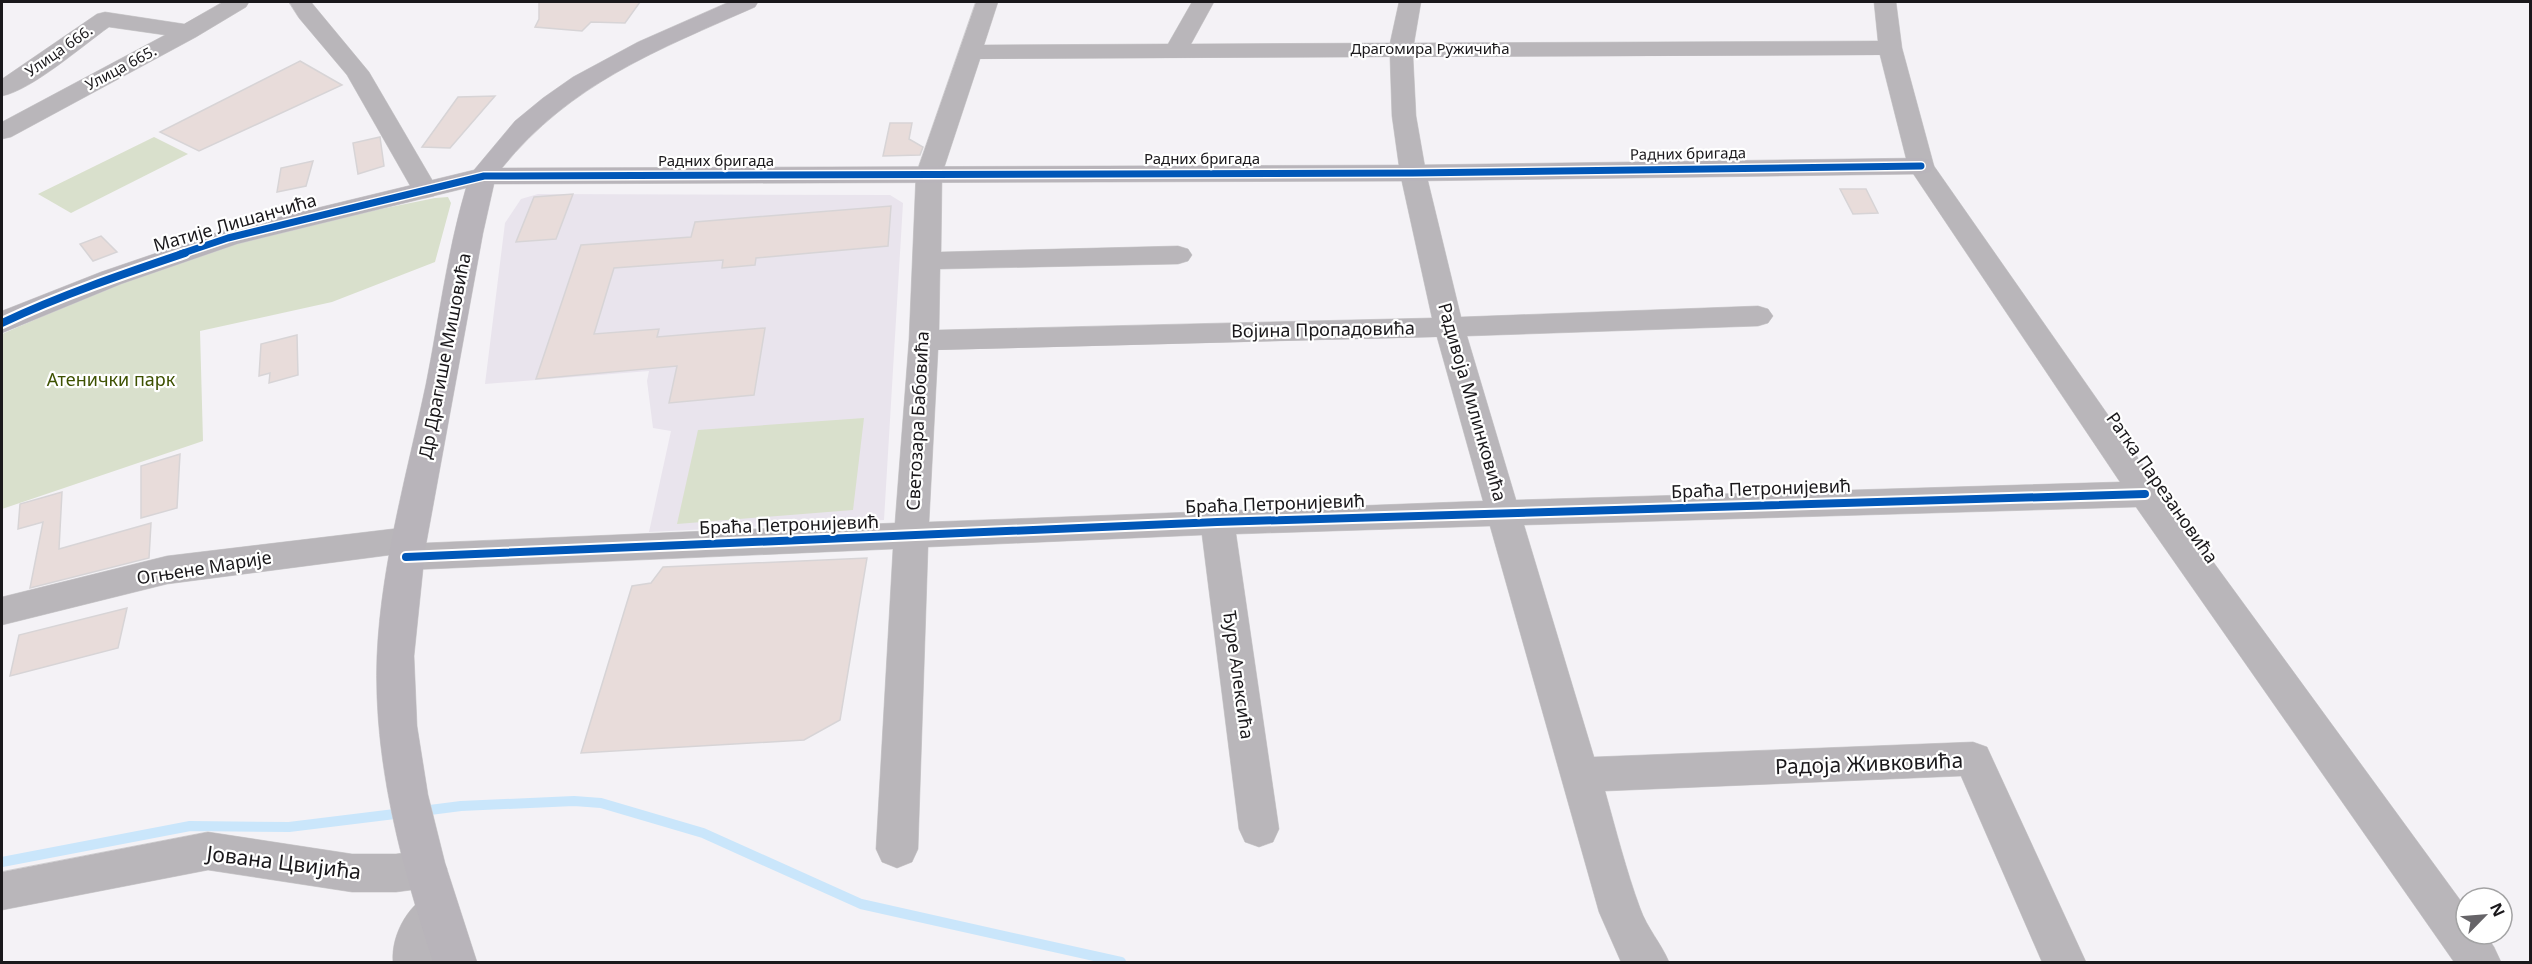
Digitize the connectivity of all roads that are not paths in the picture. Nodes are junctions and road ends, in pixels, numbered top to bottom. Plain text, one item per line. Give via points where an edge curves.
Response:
1 (238, 2) edge
2 (300, 2) edge
3 (747, 2) edge
4 (987, 2) edge
5 (1203, 2) edge
6 (1410, 2) edge
7 (1885, 2) edge
8 (188, 32) junction
9 (1890, 48) junction
10 (1401, 49) junction
11 (1176, 50) junction
12 (970, 52) junction
13 (2, 89) edge
14 (2, 132) edge
15 (1921, 166) junction
16 (1413, 173) junction
17 (929, 174) junction
18 (484, 176) junction
19 (425, 190) junction
20 (1178, 255) dead end
21 (925, 261) junction
22 (1758, 316) dead end
23 (2, 323) edge
24 (1449, 327) junction
25 (924, 340) junction
26 (2145, 494) junction
27 (1504, 514) junction
28 (1217, 522) junction
29 (911, 536) junction
30 (407, 548) junction
31 (2, 611) edge
32 (1580, 775) junction
33 (1259, 829) dead end
34 (897, 849) dead end
35 (424, 861) junction
36 (2, 891) edge
37 (437, 910) junction
38 (415, 963) edge
39 (455, 963) edge
40 (1647, 963) edge
41 (2064, 963) edge
42 (2480, 963) edge

1 - 8 street, Улица 665.
2 - 19 street via 357,72
3 - 18 street, Др Драгише Мишовића via 642,49 580,84 525,126
4 - 12 street, Светозара Бабовића
5 - 11 street
6 - 10 street, Радивоја Милинковића
7 - 9 street, Ратка Парезановића
8 - 13 street, Улица 666. via 105,19
8 - 14 street, Улица 665.
9 - 10 street, Драгомира Ружичића
9 - 15 street, Ратка Парезановића
10 - 11 street, Драгомира Ружичића
10 - 16 street, Радивоја Милинковића via 1404,116
11 - 12 street, Драгомира Ружичића
12 - 17 street, Светозара Бабовића
15 - 16 street, Радних бригада
15 - 26 street, Ратка Парезановића
16 - 17 street, Радних бригада
16 - 24 street, Радивоја Милинковића
17 - 18 street, Радних бригада
17 - 21 street, Светозара Бабовића
18 - 19 street, Матије Лишанчића
18 - 30 street, Др Драгише Мишовића
19 - 23 street, Матије Лишанчића via 228,238 111,278
20 - 21 street
21 - 25 street, Светозара Бабовића
22 - 24 street, Војина Пропадовића
24 - 25 street, Војина Пропадовића
24 - 27 street, Радивоја Милинковића
25 - 29 street, Светозара Бабовића
26 - 27 street, Браћа Петронијевић
26 - 42 street, Ратка Парезановића
27 - 28 street, Браћа Петронијевић
27 - 32 street, Радивоја Милинковића
28 - 29 street, Браћа Петронијевић
28 - 33 street, Ђуре Алексића
29 - 30 street, Браћа Петронијевић
29 - 34 street, Светозара Бабовића
30 - 31 street, Огњене Марије via 167,570
30 - 35 street, Др Драгише Мишовића via 396,645 396,691 399,739
32 - 40 street, Радивоја Милинковића via 1620,912
32 - 41 street, Радоја Живковића via 1973,759
35 - 36 street, Јована Цвијића via 396,873 352,873 208,851
35 - 37 street, Др Драгише Мишовића
37 - 38 street via 423,925 417,939
37 - 39 street, Др Драгише Мишовића

